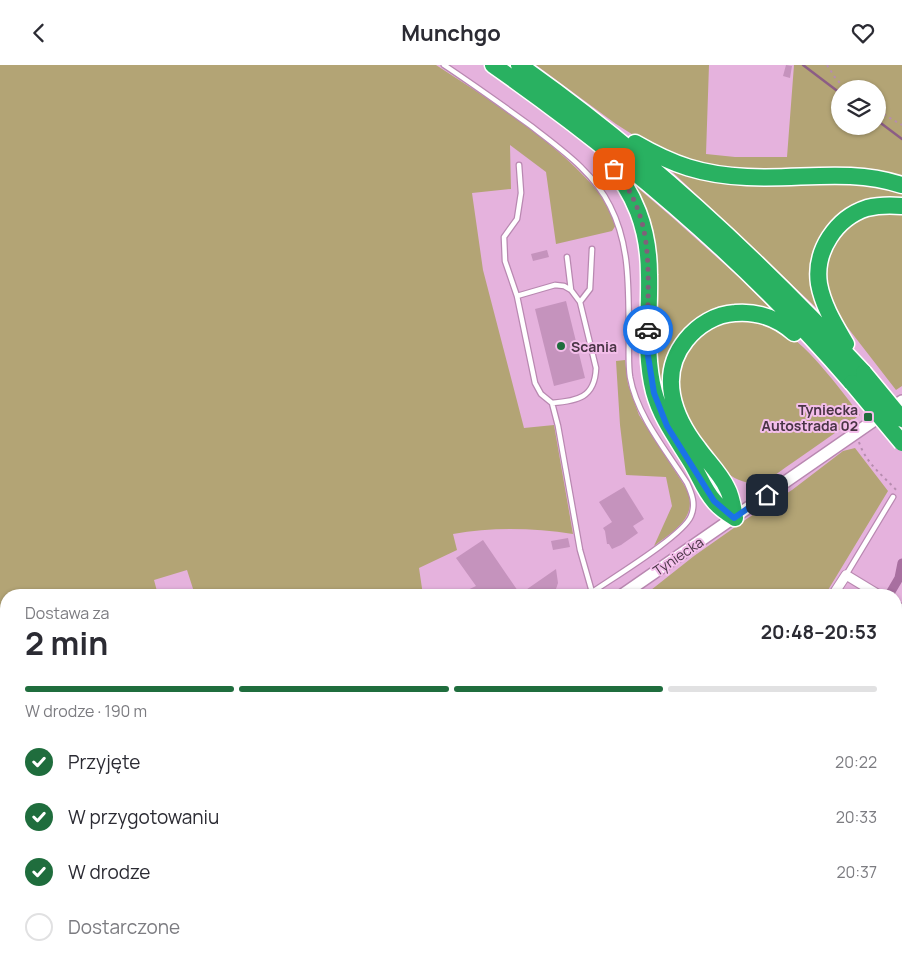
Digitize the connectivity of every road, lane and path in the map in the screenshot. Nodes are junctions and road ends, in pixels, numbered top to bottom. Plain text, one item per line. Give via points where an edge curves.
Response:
1 (444, 65) edge
2 (492, 65) edge
3 (519, 65) edge
4 (827, 65) edge
5 (837, 80) edge
6 (886, 116) edge
7 (569, 120) junction
8 (594, 120) junction
9 (902, 125) edge
10 (519, 165) dead end
11 (902, 185) edge
12 (902, 206) edge
13 (592, 249) dead end
14 (567, 257) dead end
15 (571, 290) junction
16 (517, 296) junction
17 (580, 302) junction
18 (854, 378) junction
19 (902, 401) edge
20 (552, 403) junction
21 (902, 419) edge
22 (855, 433) junction
23 (902, 443) edge
24 (898, 492) dead end
25 (893, 497) dead end
26 (734, 518) junction
27 (846, 575) junction
28 (590, 589) edge
29 (598, 589) edge
30 (631, 589) edge
31 (837, 589) edge
32 (869, 589) edge

1 - 29 lane via 487,93 573,159 609,204 622,237 633,388 647,421 687,483 693,509 676,533
2 - 7 highway
3 - 8 highway
4 - 5 path
6 - 9 path
7 - 18 highway via 651,186 727,254
7 - 26 highway via 631,194 649,256 648,356 654,393 667,426 714,501
8 - 11 highway via 662,158 702,172 748,177 867,177
8 - 18 highway via 739,244 812,317
10 - 16 lane via 521,193 517,219 504,237 505,261
12 - 18 highway via 869,208 847,219 830,237 819,265 822,297 840,333
13 - 17 lane via 590,289
14 - 15 lane
15 - 16 lane via 556,285
15 - 17 lane
16 - 20 lane via 535,383 541,395
17 - 20 lane via 596,368 595,379 592,388 583,396
18 - 21 highway, bridge
18 - 23 highway, bridge
18 - 26 highway via 784,324 762,314 740,312 720,315 692,332 674,360 670,378 674,407 682,424 728,489
19 - 22 street, Tyniecka
20 - 28 lane
22 - 24 path via 861,450
22 - 26 street, Tyniecka
25 - 27 lane
26 - 30 street, Tyniecka
27 - 31 street
27 - 32 street

